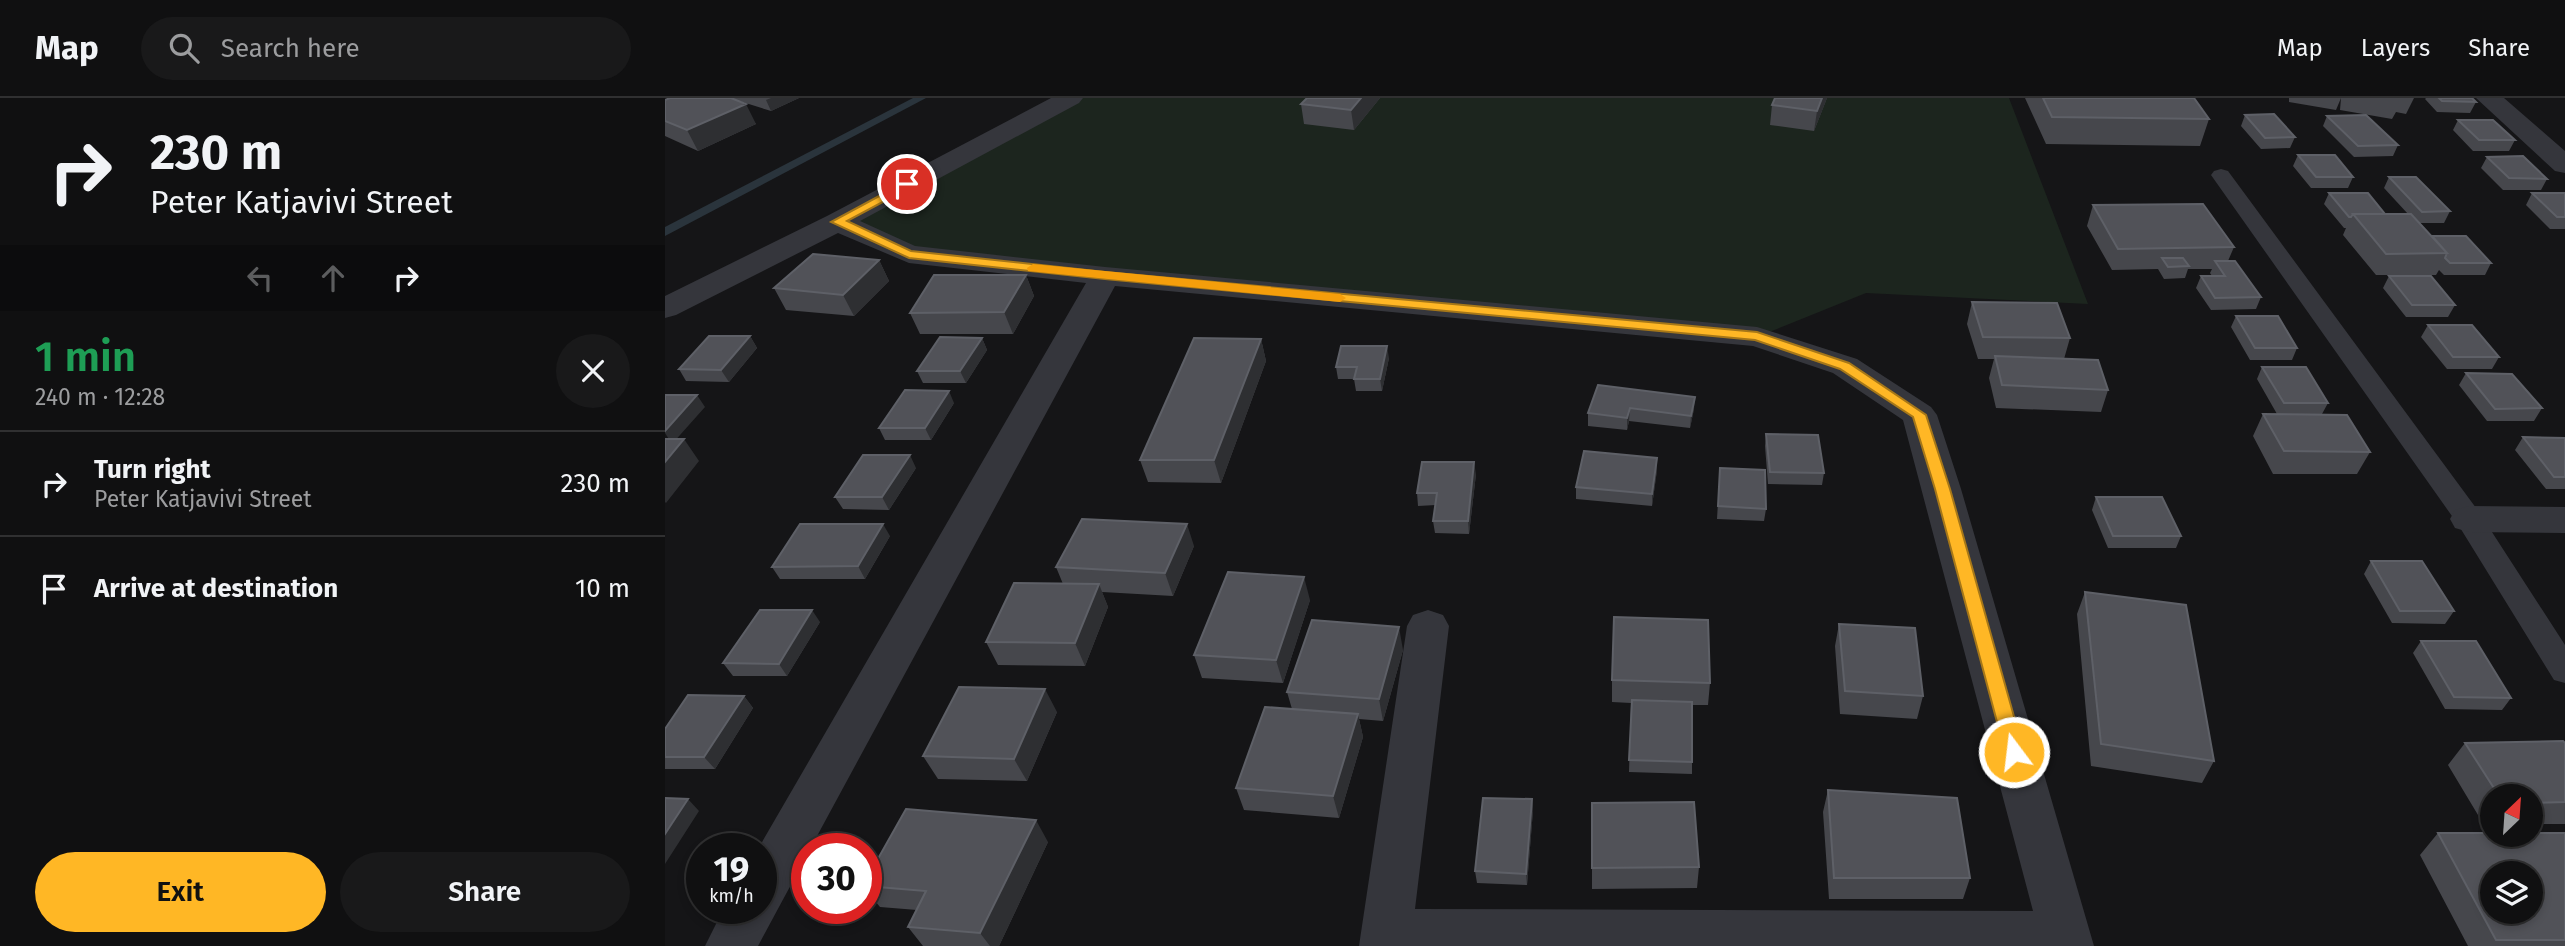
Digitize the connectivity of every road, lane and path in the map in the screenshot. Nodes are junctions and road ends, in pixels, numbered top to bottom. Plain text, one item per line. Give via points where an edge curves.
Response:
1 (1070, 98) edge
2 (2489, 98) edge
3 (2565, 165) edge
4 (2221, 175) dead end
5 (837, 222) junction
6 (1105, 276) junction
7 (665, 308) edge
8 (2469, 519) junction
9 (2565, 520) edge
10 (1428, 626) dead end
11 (2565, 671) edge
12 (777, 862) edge
13 (743, 924) edge
14 (1386, 939) edge
15 (2066, 941) edge
16 (731, 946) edge

1 - 5 street
2 - 3 street
4 - 8 lane
5 - 6 street via 909,254
5 - 7 street
6 - 12 street
6 - 15 street via 1757,337 1845,366 1919,415
8 - 9 street
8 - 11 lane
10 - 14 street
13 - 16 street
14 - 15 street

